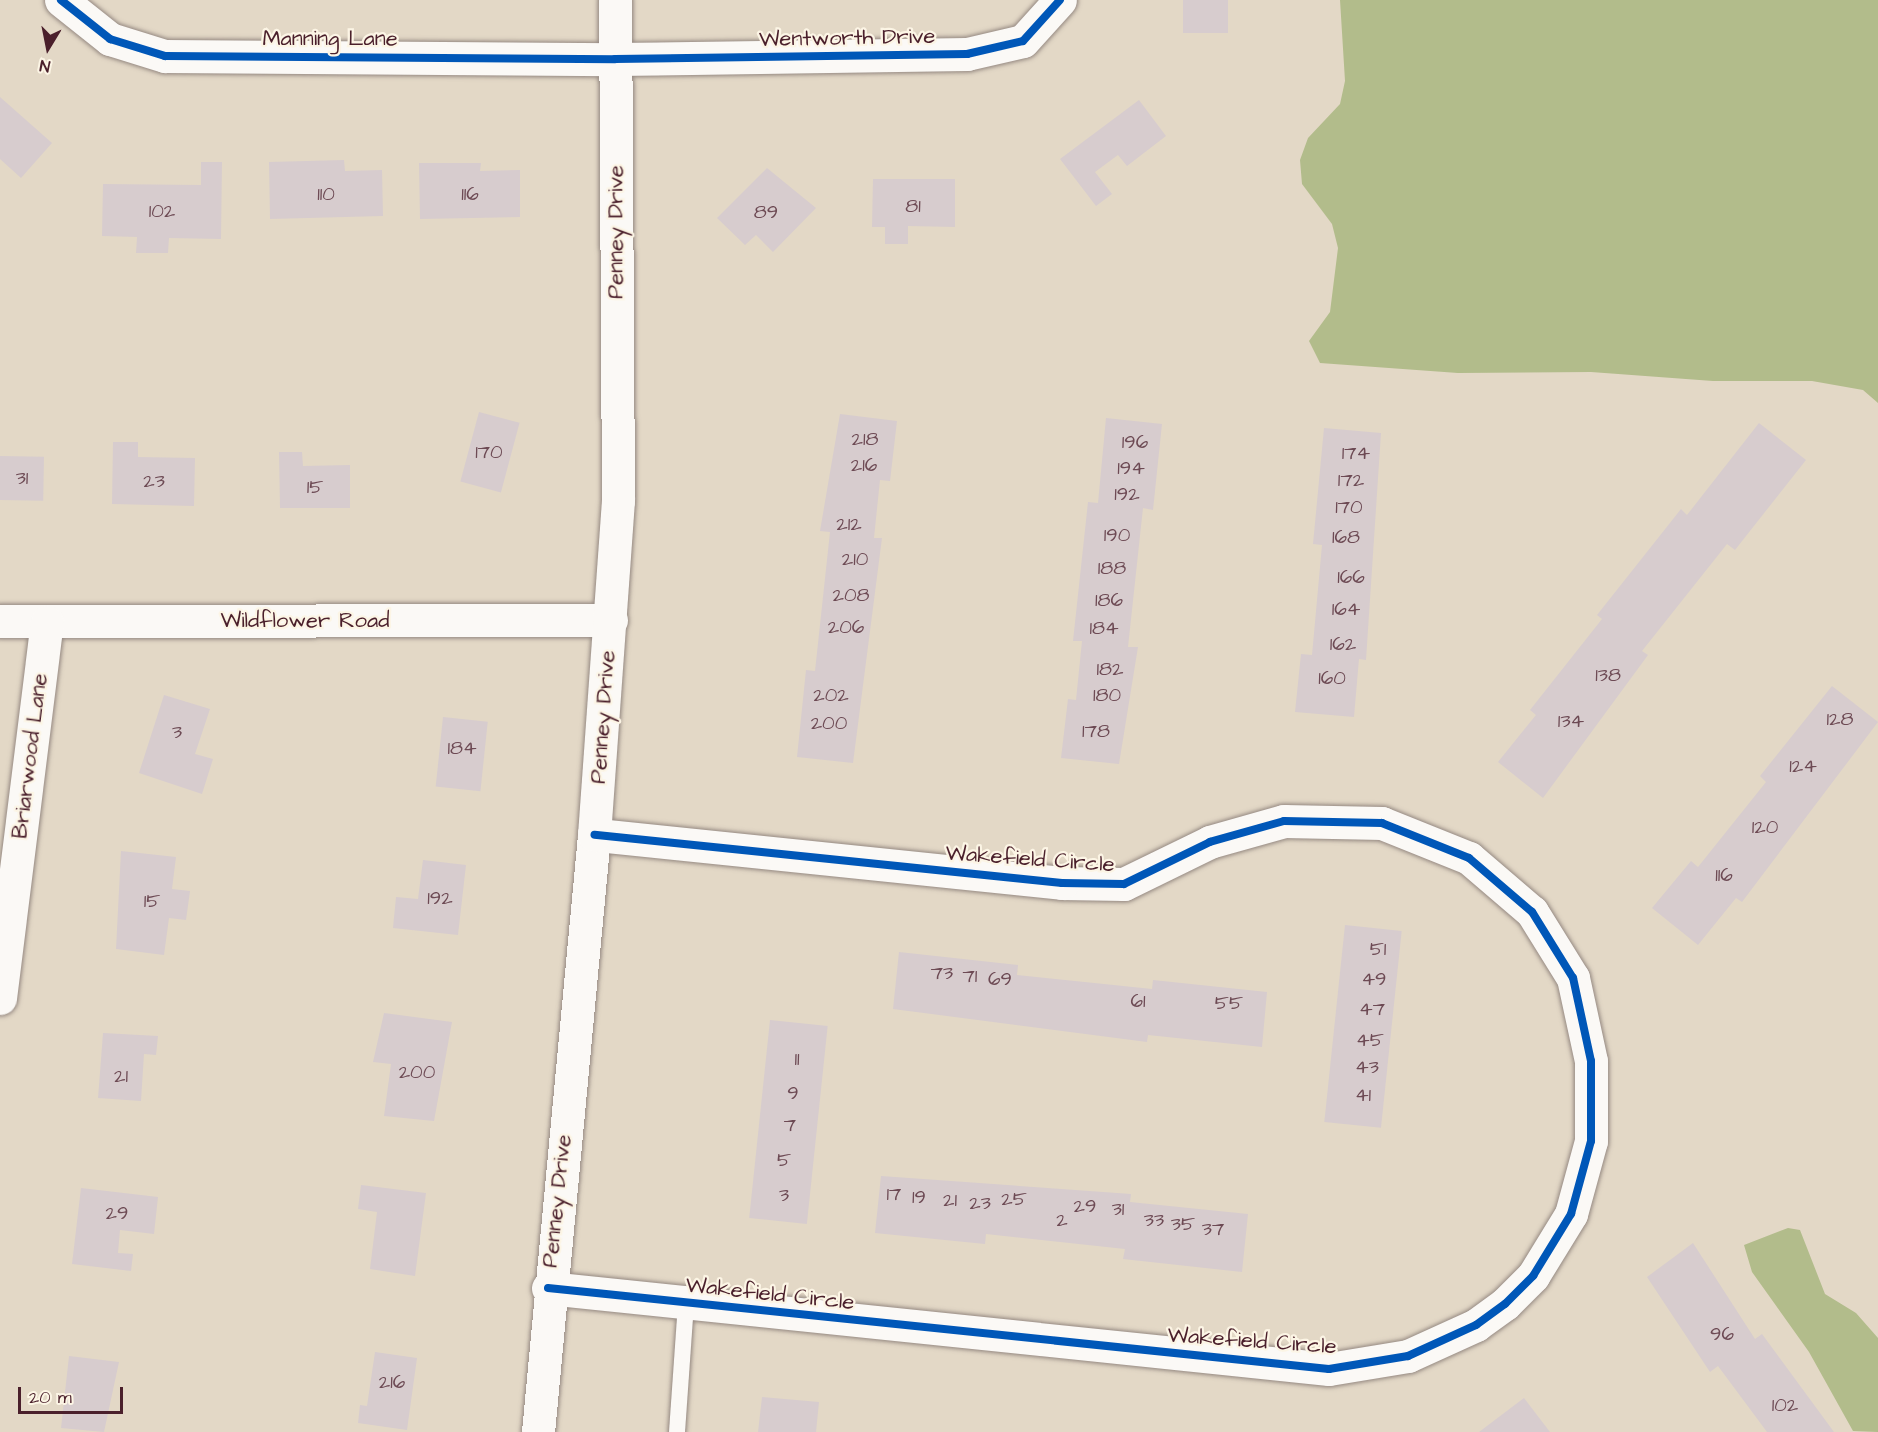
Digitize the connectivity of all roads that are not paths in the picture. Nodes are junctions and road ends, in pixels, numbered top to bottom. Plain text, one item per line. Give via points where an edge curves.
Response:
1 (61, 0) edge
2 (615, 0) edge
3 (1060, 0) edge
4 (615, 59) junction
5 (610, 620) junction
6 (0, 621) edge
7 (47, 622) junction
8 (594, 835) junction
9 (0, 998) edge
10 (548, 1288) junction
11 (686, 1303) junction
12 (538, 1432) edge
13 (677, 1432) edge

1 - 4 street, Manning Lane via 110,39 165,56
2 - 4 street, Penney Drive
3 - 4 street, Wentworth Drive via 1023,40 966,54
4 - 5 street, Penney Drive via 618,501
5 - 7 street, Wildflower Road
5 - 8 street, Penney Drive
6 - 7 street, Wildflower Road
7 - 9 street, Briarwood Lane
8 - 10 street, Penney Drive
8 - 11 street, Wakefield Circle via 1062,883 1124,884 1210,842 1274,824 1382,823 1469,858 1532,912 1573,978 1591,1061 1591,1141 1571,1214 1539,1267 1505,1304 1476,1325 1408,1356 1329,1369
10 - 11 street, Wakefield Circle
10 - 12 street, Penney Drive
11 - 13 lane

